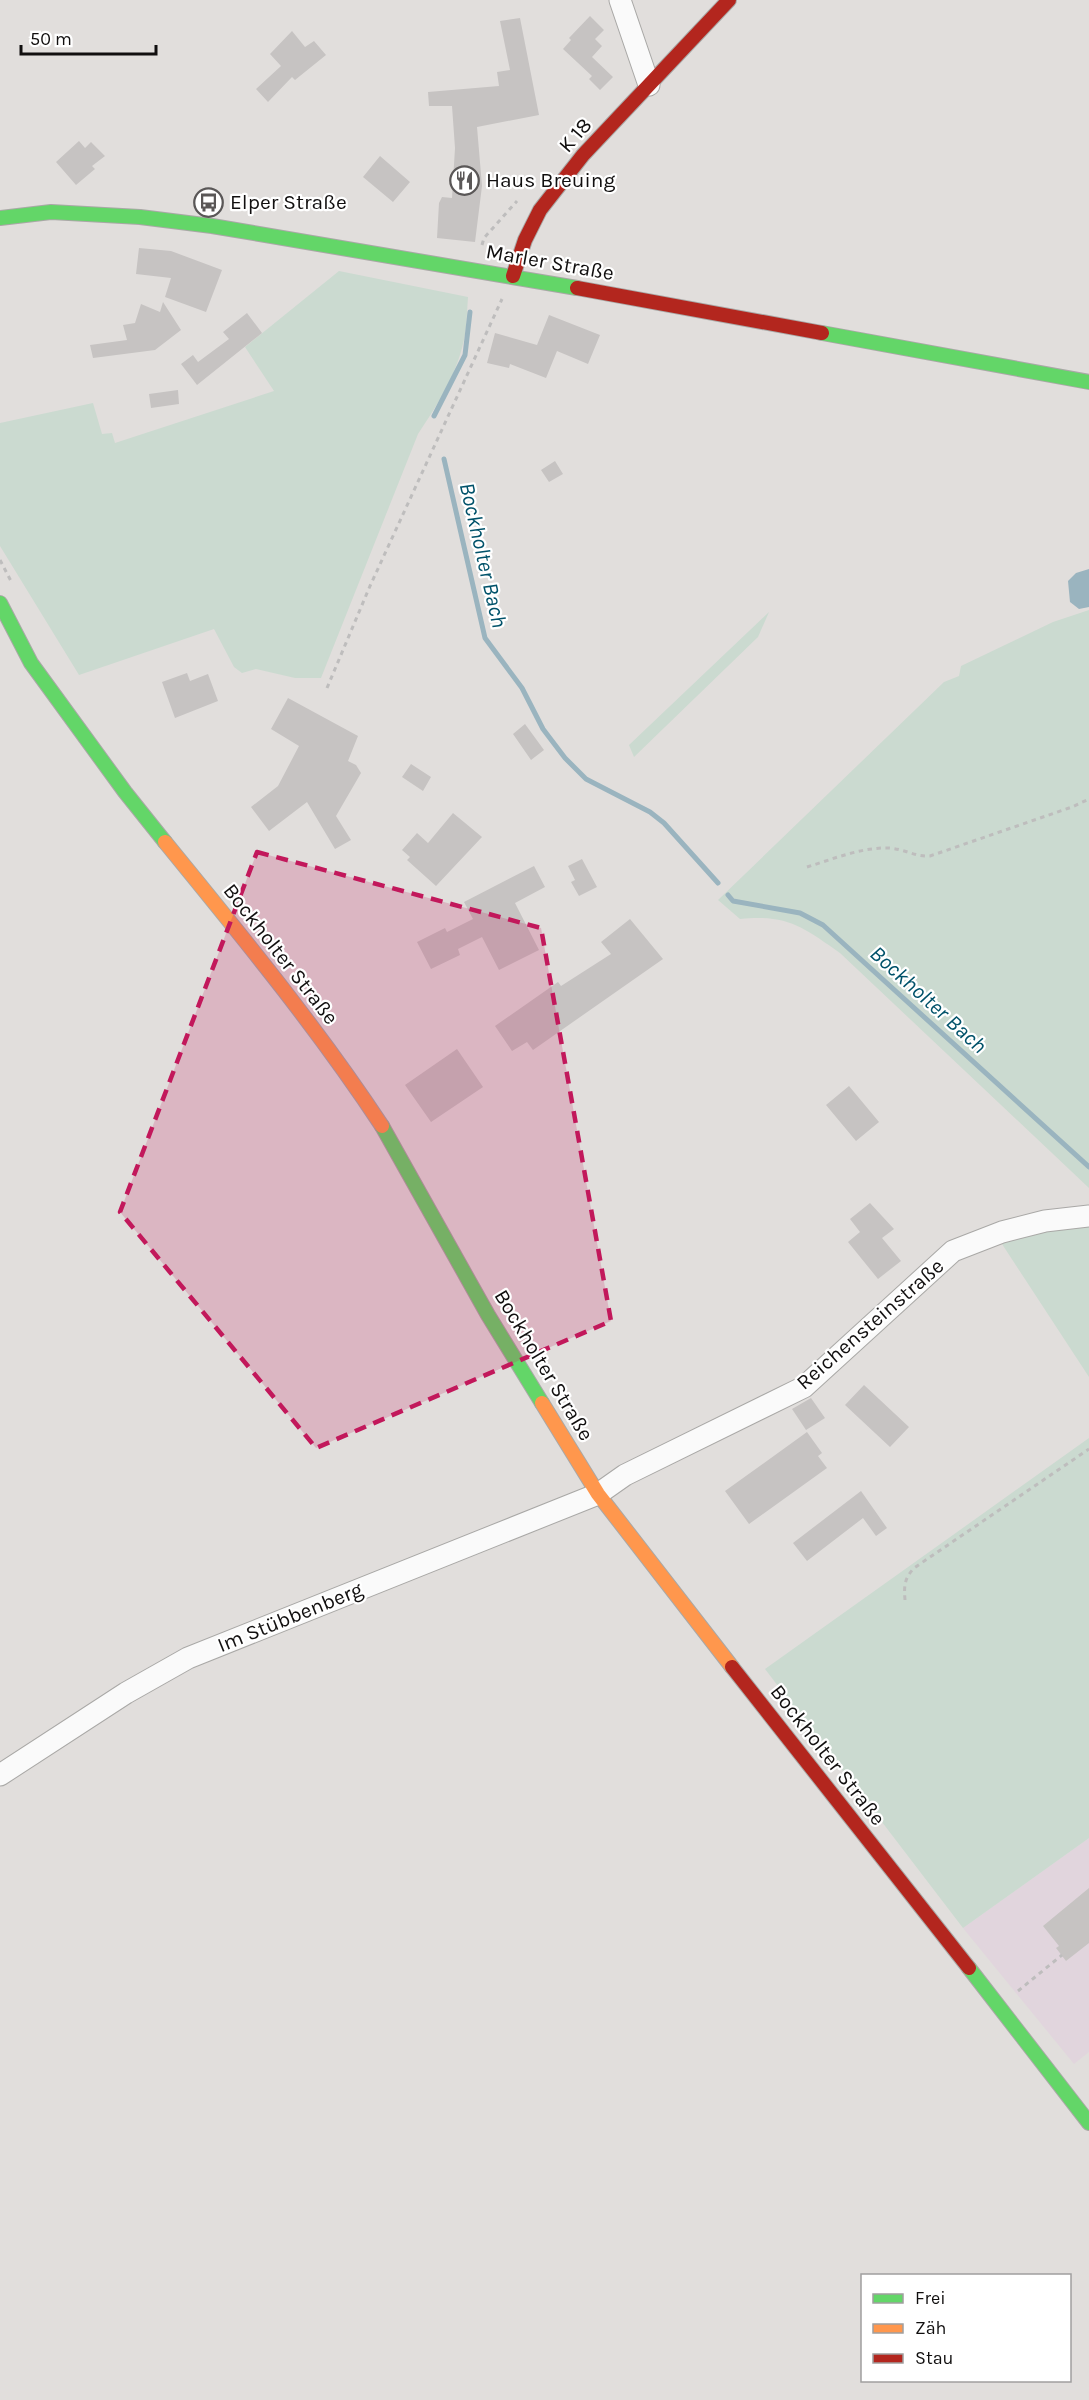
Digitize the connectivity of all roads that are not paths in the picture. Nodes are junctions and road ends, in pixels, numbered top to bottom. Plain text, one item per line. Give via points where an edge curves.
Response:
1 (620, 0) edge
2 (729, 0) edge
3 (650, 85) junction
4 (0, 206) edge
5 (51, 212) junction
6 (0, 218) edge
7 (513, 276) junction
8 (1089, 382) edge
9 (0, 603) edge
10 (1089, 1216) edge
11 (598, 1494) junction
12 (0, 1775) edge
13 (1089, 2123) edge

1 - 3 street
2 - 3 street, K 18
3 - 7 street, K 18 / K 18 via 583,155 540,210
4 - 5 street
5 - 6 street, Marler Straße
5 - 7 street, Marler Straße via 212,226
7 - 8 street, Marler Straße
9 - 11 street, Bockholter Straße via 32,663 78,728 291,998 382,1126 488,1315
10 - 11 street, Reichensteinstraße via 1013,1229 953,1251 804,1387 625,1475
11 - 12 street, Im Stübbenberg via 188,1658 126,1693
11 - 13 street, Bockholter Straße

